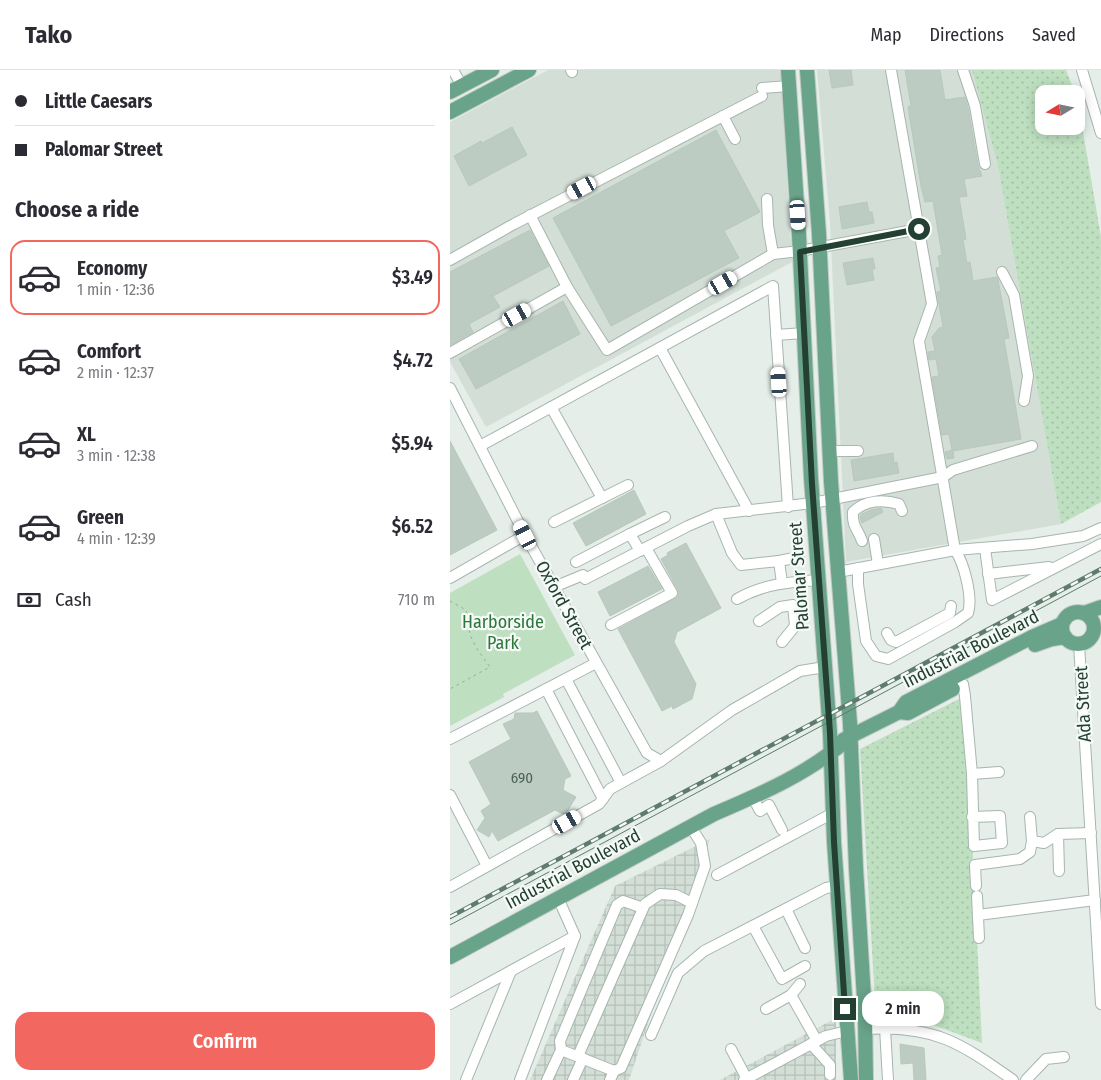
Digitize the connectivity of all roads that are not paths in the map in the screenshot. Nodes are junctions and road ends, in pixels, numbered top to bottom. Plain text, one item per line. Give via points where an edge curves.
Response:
1 (453, 70) edge
2 (492, 70) edge
3 (529, 70) edge
4 (788, 70) edge
5 (807, 70) edge
6 (892, 70) edge
7 (963, 70) edge
8 (1082, 70) edge
9 (789, 86) junction
10 (456, 89) edge
11 (450, 112) edge
12 (723, 116) junction
13 (1101, 133) edge
14 (735, 139) dead end
15 (985, 164) dead end
16 (767, 200) dead end
17 (530, 215) junction
18 (919, 229) junction
19 (819, 248) junction
20 (800, 252) junction
21 (773, 254) junction
22 (450, 260) edge
23 (1002, 272) dead end
24 (567, 286) junction
25 (804, 333) junction
26 (776, 335) junction
27 (660, 348) junction
28 (450, 353) edge
29 (451, 391) edge
30 (1024, 401) dead end
31 (551, 407) junction
32 (480, 446) junction
33 (1032, 446) dead end
34 (830, 451) junction
35 (858, 451) dead end
36 (943, 477) junction
37 (628, 486) dead end
38 (602, 498) junction
39 (833, 499) junction
40 (813, 503) junction
41 (788, 507) junction
42 (749, 511) junction
43 (902, 511) dead end
44 (716, 514) junction
45 (665, 517) dead end
46 (554, 522) dead end
47 (1101, 528) edge
48 (630, 534) junction
49 (525, 535) junction
50 (1083, 536) junction
51 (874, 539) dead end
52 (862, 541) dead end
53 (1101, 544) edge
54 (985, 548) junction
55 (643, 549) junction
56 (955, 550) junction
57 (1088, 550) junction
58 (799, 558) dead end
59 (779, 561) junction
60 (576, 562) dead end
61 (878, 564) junction
62 (1058, 566) junction
63 (858, 568) junction
64 (838, 572) junction
65 (988, 574) junction
66 (450, 578) edge
67 (818, 580) junction
68 (782, 583) junction
69 (554, 587) junction
70 (737, 599) dead end
71 (951, 606) dead end
72 (1101, 607) edge
73 (1084, 613) junction
74 (759, 621) dead end
75 (1097, 623) edge
76 (611, 625) dead end
77 (1064, 631) junction
78 (886, 633) dead end
79 (782, 642) dead end
80 (1079, 644) junction
81 (596, 663) junction
82 (825, 667) junction
83 (566, 679) junction
84 (963, 684) junction
85 (546, 689) junction
86 (899, 712) junction
87 (850, 737) junction
88 (450, 739) edge
89 (831, 749) junction
90 (661, 761) junction
91 (1000, 772) dead end
92 (972, 774) junction
93 (621, 783) junction
94 (450, 795) edge
95 (753, 798) junction
96 (603, 799) junction
97 (833, 813) junction
98 (714, 814) junction
99 (972, 817) dead end
100 (1030, 817) dead end
101 (691, 827) junction
102 (782, 830) dead end
103 (1091, 833) junction
104 (1058, 834) junction
105 (1032, 841) junction
106 (1097, 862) edge
107 (487, 866) junction
108 (1058, 871) dead end
109 (717, 875) dead end
110 (837, 886) junction
111 (450, 887) edge
112 (558, 898) junction
113 (1095, 900) junction
114 (692, 903) junction
115 (643, 908) junction
116 (786, 909) junction
117 (978, 915) junction
118 (1098, 918) edge
119 (753, 926) junction
120 (576, 936) junction
121 (980, 938) dead end
122 (805, 948) dead end
123 (450, 957) edge
124 (805, 966) dead end
125 (511, 970) junction
126 (843, 970) junction
127 (800, 984) dead end
128 (791, 995) junction
129 (450, 1004) edge
130 (1101, 1004) edge
131 (766, 1009) dead end
132 (865, 1028) junction
133 (885, 1028) junction
134 (847, 1031) junction
135 (651, 1035) dead end
136 (814, 1043) junction
137 (732, 1049) dead end
138 (561, 1050) junction
139 (580, 1057) junction
140 (1064, 1057) dead end
141 (849, 1062) junction
142 (865, 1063) junction
143 (612, 1076) edge
144 (745, 1079) edge
145 (466, 1080) edge
146 (520, 1080) edge
147 (547, 1080) edge
148 (573, 1080) edge
149 (851, 1080) edge
150 (866, 1080) edge
151 (888, 1080) edge
152 (1013, 1080) edge
153 (1026, 1080) edge

1 - 10 street
2 - 10 main road
3 - 11 main road
4 - 9 main road, Palomar Street
5 - 19 main road
6 - 18 street
7 - 15 street via 975,106
8 - 13 street
9 - 12 street via 762,92
9 - 20 main road, Palomar Street
12 - 14 street
12 - 17 street
16 - 21 street
17 - 22 street
17 - 24 street
18 - 19 street
18 - 36 street via 932,304 919,341
19 - 20 street
19 - 34 main road
20 - 21 street
20 - 25 main road, Palomar Street
21 - 24 street via 607,350
23 - 30 street via 1014,295 1028,376
24 - 28 street
25 - 26 street
25 - 40 main road, Palomar Street
26 - 27 street via 773,286
26 - 41 street
27 - 31 street
27 - 42 street
29 - 32 street, Oxford Street
31 - 32 street
31 - 38 street
32 - 49 street, Oxford Street
33 - 36 street via 953,470
34 - 35 street
34 - 39 main road
36 - 39 street
36 - 56 street
37 - 38 street
38 - 46 street
39 - 40 street
39 - 64 main road
40 - 41 street
40 - 67 main road, Palomar Street
41 - 42 street
42 - 44 street
43 - 52 street via 899,504 889,501 858,508 853,512 852,520
44 - 55 street
44 - 59 street via 740,565
45 - 48 street
47 - 50 street
48 - 55 street
48 - 60 street
49 - 66 street
49 - 69 street, Oxford Street
50 - 54 street
50 - 57 street
51 - 61 street
53 - 57 street
54 - 56 street
54 - 65 street
55 - 69 street via 584,577
55 - 76 street via 672,593
56 - 61 street
56 - 63 street via 962,560 970,602 968,613 888,659 876,656 866,641
57 - 62 street
58 - 59 street
59 - 68 street
61 - 63 street
62 - 65 street
62 - 65 street via 992,600
63 - 64 street
64 - 87 main road
67 - 68 street
67 - 82 main road, Palomar Street
68 - 70 street via 750,591
69 - 81 street, Oxford Street
71 - 78 street via 950,613 896,642
72 - 73 main road, Industrial Boulevard
73 - 75 main road
73 - 77 main road, Industrial Boulevard via 1067,616
74 - 79 street via 780,607 793,605 795,626
75 - 80 main road via 1092,636
77 - 80 main road, Industrial Boulevard via 1069,641
77 - 84 main road, Industrial Boulevard
77 - 86 main road, Industrial Boulevard via 1032,638 906,702
80 - 103 street, Ada Street
81 - 83 street
81 - 90 street, Oxford Street via 647,753
82 - 89 main road, Palomar Street
82 - 90 street via 800,671 732,710
83 - 85 street
83 - 93 street
84 - 86 main road, Industrial Boulevard via 908,713
84 - 92 street
85 - 88 street
85 - 96 street
86 - 87 main road, Industrial Boulevard
87 - 89 main road, Industrial Boulevard
87 - 132 main road
89 - 95 main road, Industrial Boulevard
89 - 97 main road, Palomar Street
89 - 98 main road, Industrial Boulevard via 740,796
90 - 93 street
91 - 92 street
92 - 99 street
93 - 96 street via 610,789
94 - 107 street
95 - 98 main road, Industrial Boulevard
95 - 102 street via 760,811 769,805
96 - 107 street
97 - 109 street
97 - 110 main road, Palomar Street
98 - 101 main road, Industrial Boulevard
100 - 105 street
101 - 112 main road, Industrial Boulevard
101 - 114 street via 701,843 705,866
103 - 104 street
103 - 106 street, Ada Street
104 - 105 street via 1044,842
104 - 108 street
105 - 117 street via 1030,852 1020,859 975,865
106 - 113 street, Ada Street
107 - 111 street
110 - 116 street via 826,888
110 - 126 main road, Palomar Street
112 - 120 street
112 - 123 main road, Industrial Boulevard
113 - 117 street
113 - 118 street, Ada Street
114 - 115 street via 660,894
114 - 143 street via 621,1068
115 - 138 street via 623,901 617,905 560,1041
115 - 139 street
116 - 119 street
116 - 122 street
117 - 121 street
118 - 130 street, Ada Street
119 - 124 street via 782,979
119 - 135 street via 704,951 678,973
120 - 125 street
120 - 146 street
125 - 129 street
125 - 145 street
126 - 132 main road via 854,1017
126 - 134 main road, Palomar Street
127 - 128 street
128 - 131 street
128 - 136 street
132 - 133 street
132 - 142 main road
133 - 151 street
133 - 152 street via 923,1031 943,1037
134 - 136 street
134 - 141 main road, Palomar Street
134 - 142 main road via 853,1035
136 - 141 street via 830,1070
136 - 144 street
137 - 144 street
138 - 139 street
138 - 147 street
139 - 143 street
139 - 148 street
140 - 153 street via 1046,1059
141 - 149 main road, Palomar Street
142 - 150 main road

